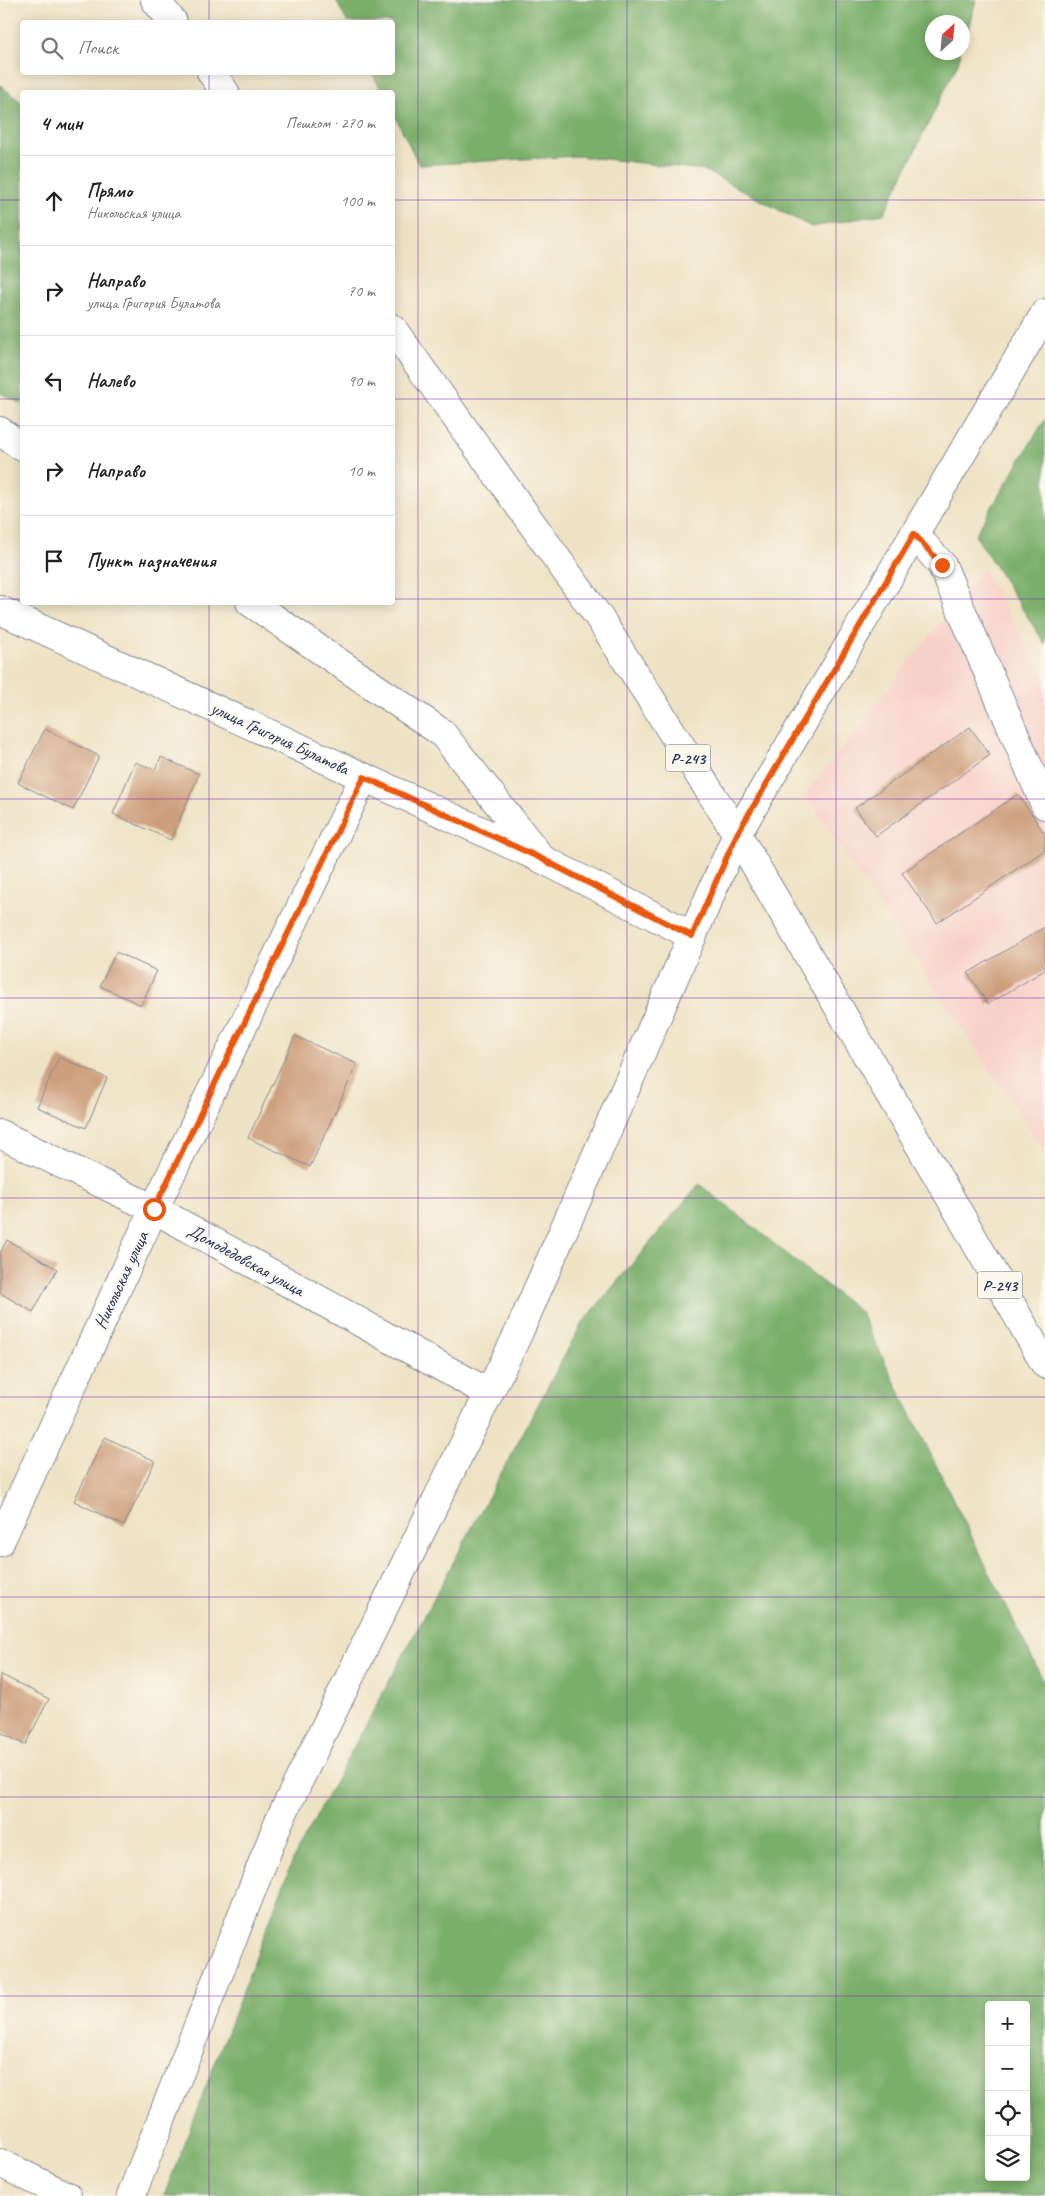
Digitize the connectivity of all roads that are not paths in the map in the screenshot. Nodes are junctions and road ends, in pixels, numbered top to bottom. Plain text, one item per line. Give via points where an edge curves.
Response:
1 (155, 0) edge
2 (171, 20) edge
3 (213, 75) edge
4 (224, 90) edge
5 (1045, 312) edge
6 (395, 332) edge
7 (0, 432) edge
8 (20, 446) edge
9 (914, 534) junction
10 (254, 605) edge
11 (0, 610) edge
12 (364, 777) junction
13 (1045, 805) edge
14 (737, 834) junction
15 (540, 858) junction
16 (692, 936) junction
17 (0, 1134) edge
18 (154, 1209) junction
19 (1045, 1364) edge
20 (489, 1393) junction
21 (0, 1542) edge
22 (0, 2163) edge
23 (67, 2196) edge
24 (131, 2196) edge

1 - 2 main road
3 - 4 main road
5 - 9 main road
6 - 14 main road, Р-243 via 598,616
7 - 8 main road
9 - 13 main road via 942,565
9 - 14 main road
10 - 15 main road via 442,733
11 - 12 main road, улица Григория Булатова
12 - 15 main road, улица Григория Булатова
12 - 18 main road, Никольская улица
14 - 16 main road
14 - 19 main road, Р-243
15 - 16 main road, улица Григория Булатова
16 - 20 main road via 519,1332
17 - 18 main road, Домодедовская улица
18 - 20 main road, Домодедовская улица
18 - 21 main road, Никольская улица
20 - 24 main road via 279,1822
22 - 23 main road

